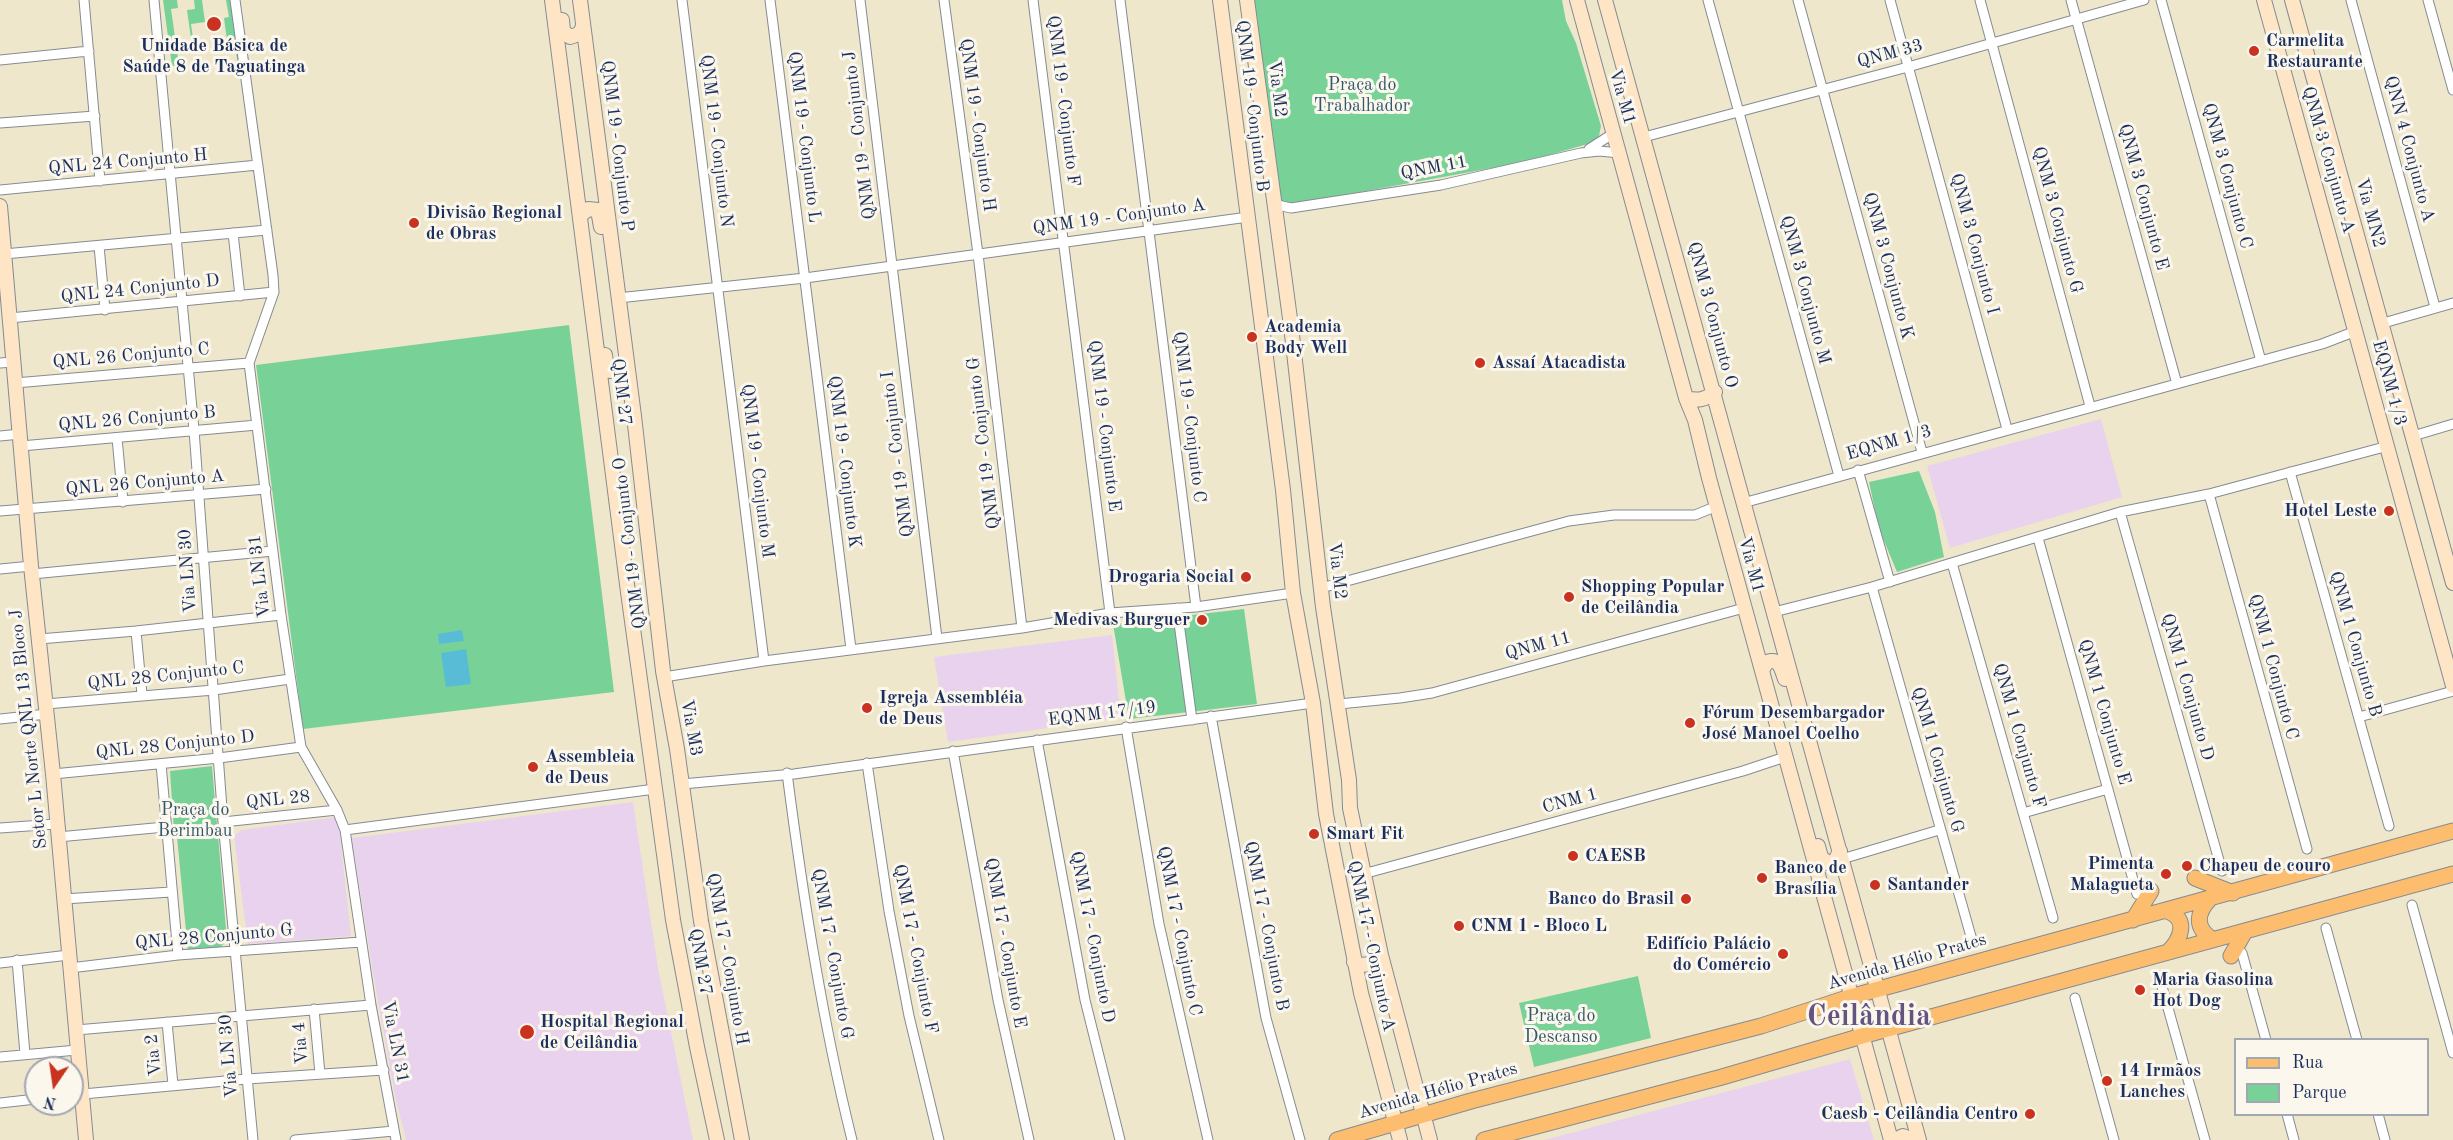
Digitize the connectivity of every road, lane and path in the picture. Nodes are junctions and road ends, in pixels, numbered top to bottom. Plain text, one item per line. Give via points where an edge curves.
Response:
1 (84, 0) edge
2 (154, 0) edge
3 (236, 0) edge
4 (552, 0) edge
5 (559, 0) edge
6 (580, 0) edge
7 (682, 0) edge
8 (770, 0) edge
9 (860, 0) edge
10 (944, 0) edge
11 (1033, 0) edge
12 (1120, 0) edge
13 (1220, 0) edge
14 (1247, 0) edge
15 (1577, 0) edge
16 (1599, 0) edge
17 (1605, 0) edge
18 (1708, 0) edge
19 (1798, 0) edge
20 (1890, 0) edge
21 (1980, 0) edge
22 (2071, 0) edge
23 (2144, 0) edge
24 (2161, 0) edge
25 (2264, 0) edge
26 (2292, 0) edge
27 (2351, 0) edge
28 (2428, 0) edge
29 (2077, 18) junction
30 (1611, 23) junction
31 (583, 27) junction
32 (1991, 42) junction
33 (89, 51) junction
34 (0, 60) edge
35 (1908, 67) junction
36 (1822, 89) junction
37 (2453, 90) edge
38 (1740, 112) junction
39 (95, 116) junction
40 (2299, 122) junction
41 (0, 123) edge
42 (1614, 134) junction
43 (1644, 137) junction
44 (1581, 153) junction
45 (1620, 153) junction
46 (258, 165) junction
47 (170, 174) junction
48 (100, 181) junction
49 (0, 190) edge
50 (1273, 204) junction
51 (1291, 208) junction
52 (2350, 209) junction
53 (0, 213) edge
54 (580, 216) junction
55 (1248, 217) junction
56 (1276, 223) junction
57 (267, 230) junction
58 (1150, 232) junction
59 (232, 233) junction
60 (177, 239) junction
61 (1064, 243) junction
62 (2332, 243) junction
63 (99, 246) junction
64 (4, 254) junction
65 (978, 254) junction
66 (892, 266) junction
67 (805, 278) junction
68 (589, 286) junction
69 (717, 286) junction
70 (4, 291) edge
71 (274, 292) junction
72 (618, 295) junction
73 (240, 296) junction
74 (182, 301) junction
75 (2453, 303) edge
76 (2435, 307) junction
77 (105, 310) junction
78 (10, 318) junction
79 (2381, 328) junction
80 (2356, 331) junction
81 (2261, 361) junction
82 (6, 363) edge
83 (249, 363) junction
84 (627, 364) junction
85 (189, 368) junction
86 (15, 383) junction
87 (2177, 384) junction
88 (1715, 392) junction
89 (1686, 398) junction
90 (2090, 406) junction
91 (1720, 415) junction
92 (1695, 420) junction
93 (2453, 424) edge
94 (256, 425) junction
95 (2007, 429) junction
96 (194, 430) junction
97 (0, 436) edge
98 (2413, 436) junction
99 (117, 438) junction
100 (20, 440) junction
101 (2388, 446) junction
102 (1922, 452) junction
103 (1858, 470) junction
104 (2290, 472) junction
105 (1839, 476) junction
106 (1310, 488) junction
107 (266, 489) junction
108 (1282, 490) junction
109 (199, 494) junction
110 (2209, 494) junction
111 (123, 502) junction
112 (1743, 502) junction
113 (1717, 506) junction
114 (26, 509) junction
115 (0, 511) edge
116 (2120, 512) junction
117 (1286, 517) junction
118 (1312, 517) junction
119 (2436, 525) junction
120 (2412, 534) junction
121 (2038, 538) junction
122 (2443, 546) junction
123 (273, 551) junction
124 (2416, 552) junction
125 (204, 559) junction
126 (1952, 563) junction
127 (0, 569) edge
128 (31, 570) junction
129 (1890, 582) junction
130 (2453, 584) edge
131 (1872, 587) junction
132 (1322, 588) junction
133 (628, 592) junction
134 (1293, 593) junction
135 (1196, 607) junction
136 (1177, 608) junction
137 (1744, 608) junction
138 (1774, 612) junction
139 (1110, 613) junction
140 (281, 615) junction
141 (208, 622) junction
142 (1022, 628) junction
143 (136, 631) junction
144 (937, 638) junction
145 (39, 639) junction
146 (851, 650) junction
147 (764, 661) junction
148 (1762, 670) junction
149 (663, 674) junction
150 (290, 678) junction
151 (2453, 686) edge
152 (214, 690) junction
153 (2453, 691) edge
154 (142, 695) junction
155 (1313, 703) junction
156 (1338, 704) junction
157 (46, 709) junction
158 (1211, 716) junction
159 (2359, 717) junction
160 (0, 719) edge
161 (1192, 720) junction
162 (1804, 724) junction
163 (1126, 727) junction
164 (1037, 740) junction
165 (301, 747) junction
166 (953, 751) junction
167 (1785, 757) junction
168 (219, 758) junction
169 (867, 763) junction
170 (161, 764) junction
171 (787, 773) junction
172 (52, 774) junction
173 (1349, 780) junction
174 (1322, 783) junction
175 (682, 784) junction
176 (655, 789) junction
177 (2108, 789) junction
178 (1796, 795) junction
179 (1350, 808) junction
180 (337, 810) junction
181 (2023, 813) junction
182 (1326, 814) junction
183 (223, 822) junction
184 (2389, 826) dead end
185 (165, 827) junction
186 (0, 828) edge
187 (345, 830) junction
188 (1939, 830) junction
189 (57, 831) junction
190 (2453, 831) edge
191 (2307, 849) dead end
192 (1841, 855) junction
193 (2222, 871) dead end
194 (1363, 874) junction
195 (2453, 874) edge
196 (2195, 878) dead end
197 (171, 892) junction
198 (2144, 892) joint
199 (2233, 893) junction
200 (64, 899) junction
201 (2209, 900) junction
202 (2412, 904) dead end
203 (2167, 911) junction
204 (2053, 918) dead end
205 (2133, 920) junction
206 (2326, 928) dead end
207 (2244, 933) junction
208 (1972, 940) dead end
209 (2213, 940) junction
210 (361, 942) junction
211 (236, 951) junction
212 (2169, 951) junction
213 (178, 955) junction
214 (1381, 955) junction
215 (2236, 955) joint
216 (17, 960) junction
217 (70, 961) junction
218 (1354, 962) junction
219 (0, 963) edge
220 (2159, 976) dead end
221 (1878, 990) junction
222 (1850, 997) junction
223 (2075, 998) dead end
224 (371, 1005) junction
225 (314, 1009) junction
226 (243, 1015) junction
227 (167, 1022) junction
228 (1888, 1029) junction
229 (76, 1030) junction
230 (1862, 1036) junction
231 (2265, 1038) edge
232 (2356, 1038) edge
233 (77, 1050) junction
234 (2453, 1053) edge
235 (25, 1054) junction
236 (77, 1056) edge
237 (0, 1057) edge
238 (384, 1070) junction
239 (320, 1074) junction
240 (247, 1079) junction
241 (173, 1085) junction
242 (84, 1093) edge
243 (24, 1100) edge
244 (0, 1103) edge
245 (1422, 1115) junction
246 (81, 1116) edge
247 (2288, 1116) edge
248 (2379, 1116) edge
249 (1395, 1123) junction
250 (395, 1136) edge
251 (86, 1140) edge
252 (253, 1140) edge
253 (295, 1140) edge
254 (717, 1140) edge
255 (742, 1140) edge
256 (852, 1140) edge
257 (939, 1140) edge
258 (1029, 1140) edge
259 (1120, 1140) edge
260 (1208, 1140) edge
261 (1300, 1140) edge
262 (1337, 1140) edge
263 (1400, 1140) edge
264 (1430, 1140) edge
265 (1484, 1140) edge
266 (1893, 1140) edge
267 (1912, 1140) edge
268 (1920, 1140) edge
269 (2114, 1140) edge
270 (2205, 1140) edge
271 (2294, 1140) edge
272 (2385, 1140) edge

1 - 33 street
2 - 47 street, Via LN 30
3 - 46 street, Via LN 31
4 - 54 main road, QNM 27
5 - 31 main road via 565,34 573,38
6 - 31 main road, QNM 19 - Conjunto P
7 - 69 street, QNM 19 - Conjunto N
8 - 67 street, QNM 19 - Conjunto L
9 - 66 street, QNM 19 - Conjunto J
10 - 65 street, QNM 19 - Conjunto H
11 - 61 street, QNM 19 - Conjunto F
12 - 58 street, QNM 19 - Conjunto C
13 - 55 main road, QNM 19 - Conjunto B
14 - 50 main road, Via M2
15 - 42 main road, Via M1
16 - 30 main road
17 - 30 main road
18 - 38 street, QNM 3 Conjunto M
19 - 36 street, QNM 3 Conjunto K
20 - 35 street, QNM 3 Conjunto I
21 - 32 street, QNM 3 Conjunto G
22 - 29 street, QNM 3 Conjunto E
23 - 29 street, QNM 33
24 - 81 street, QNM 3 Conjunto C
25 - 40 main road, QNM 3 Conjunto A
26 - 52 main road, Via MN2
27 - 76 street, QNN 4 Conjunto A
28 - 37 street
29 - 32 street, QNM 33
29 - 87 street, QNM 3 Conjunto E
30 - 43 main road, QNM 3 Conjunto O
31 - 72 main road, QNM 19 - Conjunto P
32 - 35 street, QNM 33
32 - 90 street, QNM 3 Conjunto G
33 - 34 street
33 - 39 street
35 - 36 street, QNM 33
35 - 95 street, QNM 3 Conjunto I
36 - 38 street, QNM 33
36 - 102 street, QNM 3 Conjunto K
38 - 43 street, QNM 33
38 - 105 street, QNM 3 Conjunto M
39 - 41 street
39 - 48 street
40 - 52 main road via 2312,149 2332,218 2345,218
40 - 62 main road, QNM 3 Conjunto A
42 - 44 street, QNM 11
42 - 45 main road, Via M1
43 - 88 main road, QNM 3 Conjunto O
44 - 45 street, QNM 11
44 - 51 street, QNM 11 via 1441,185
45 - 89 main road, Via M1
46 - 47 street, QNL 24 Conjunto H
46 - 57 street, Via LN 31
47 - 48 street, QNL 24 Conjunto H
47 - 60 street, Via LN 30
48 - 49 street, QNL 24 Conjunto H
50 - 51 street, QNM 11
50 - 56 main road, Via M2
51 - 56 street
52 - 79 main road, Via MN2
53 - 64 main road, Setor L Norte QNL 13 Bloco J
54 - 68 main road, QNM 27
54 - 72 main road via 590,209 599,212 606,260
55 - 58 street, QNM 19 - Conjunto A
55 - 108 main road
56 - 106 main road, Via M2
57 - 59 street
57 - 71 street, Via LN 31
58 - 61 street, QNM 19 - Conjunto A
58 - 135 street, QNM 19 - Conjunto C
59 - 60 street
59 - 73 street
60 - 63 street
60 - 74 street, Via LN 30
61 - 65 street, QNM 19 - Conjunto A
61 - 139 street, QNM 19 - Conjunto E
62 - 79 main road via 2341,234 2349,237 2368,303
62 - 80 main road, QNM 3 Conjunto A
63 - 64 street
63 - 77 street
64 - 70 main road, Setor L Norte QNL 13 Bloco J
65 - 66 street, QNM 19 - Conjunto A
65 - 142 street, QNM 19 - Conjunto G
66 - 67 street, QNM 19 - Conjunto A
66 - 144 street, QNM 19 - Conjunto I
67 - 69 street, QNM 19 - Conjunto A
67 - 146 street, QNM 19 - Conjunto K
68 - 84 main road via 600,314 607,368 614,372
68 - 133 main road, QNM 27
69 - 72 street, QNM 19 - Conjunto A
69 - 147 street, QNM 19 - Conjunto M
70 - 78 main road, Setor L Norte QNL 13 Bloco J
71 - 73 street, QNL 24 Conjunto D
71 - 83 street, Via LN 31
72 - 84 main road, QNM 19 - Conjunto O
73 - 74 street, QNL 24 Conjunto D
74 - 77 street, QNL 24 Conjunto D
74 - 85 street, Via LN 30
75 - 76 street
76 - 79 street
77 - 78 street, QNL 24 Conjunto D
78 - 82 main road, Setor L Norte QNL 13 Bloco J
79 - 98 main road, Via MN2
80 - 81 street, EQNM 1/3
80 - 101 main road, EQNM 1/3
81 - 87 street, EQNM 1/3
82 - 86 main road, Setor L Norte QNL 13 Bloco J
83 - 85 street, QNL 26 Conjunto C
83 - 94 street, Via LN 31
84 - 149 main road, QNM 19 - Conjunto O
85 - 86 street, QNL 26 Conjunto C
85 - 96 street, Via LN 30
86 - 100 main road, Setor L Norte QNL 13 Bloco J
87 - 90 street, EQNM 1/3
88 - 89 main road via 1706,398
88 - 91 main road, QNM 3 Conjunto O
89 - 92 main road, Via M1
90 - 95 street, EQNM 1/3
91 - 92 main road via 1706,410
91 - 112 main road, QNM 3 Conjunto O
92 - 113 main road, Via M1
93 - 98 street
94 - 96 street, QNL 26 Conjunto B
94 - 107 street, Via LN 31
95 - 102 street, EQNM 1/3
96 - 99 street, QNL 26 Conjunto B
96 - 109 street, Via LN 30
97 - 100 street, QNL 26 Conjunto B
98 - 119 main road, Via MN2
99 - 100 street, QNL 26 Conjunto B
99 - 111 street
100 - 114 main road, Setor L Norte QNL 13 Bloco J
101 - 104 street, EQNM 1/3
101 - 120 main road
102 - 103 street, EQNM 1/3
103 - 105 street, EQNM 1/3
103 - 129 street
104 - 110 street, EQNM 1/3
104 - 159 street, QNM 1 Conjunto B
105 - 112 street, EQNM 1/3
106 - 108 main road via 1296,496
106 - 118 main road, Via M2
107 - 109 street, QNL 26 Conjunto A
107 - 123 street, Via LN 31
108 - 117 main road
109 - 111 street, QNL 26 Conjunto A
109 - 125 street, Via LN 30
110 - 116 street, EQNM 1/3
110 - 191 street, QNM 1 Conjunto C
111 - 114 street, QNL 26 Conjunto A
112 - 138 main road, Via M1
113 - 132 street via 1695,515 1614,515 1569,521
113 - 137 main road, Via M1
114 - 115 street, QNL 26 Conjunto A
114 - 128 main road, Setor L Norte QNL 13 Bloco J
116 - 121 street, EQNM 1/3
116 - 193 street, QNM 1 Conjunto D
117 - 118 main road via 1300,510
117 - 134 main road
118 - 132 main road, Via M2
119 - 120 main road via 2426,532
119 - 122 main road, Via MN2
120 - 124 main road
121 - 126 street, EQNM 1/3
121 - 177 street, QNM 1 Conjunto E
122 - 124 main road
122 - 130 main road, Via MN2
123 - 125 street
123 - 140 street, Via LN 31
124 - 151 main road
125 - 128 street
125 - 141 street, Via LN 30
126 - 129 street, EQNM 1/3
126 - 181 street, QNM 1 Conjunto F
127 - 128 street
128 - 145 main road, Setor L Norte QNL 13 Bloco J
129 - 131 street, EQNM 1/3
131 - 138 street, EQNM 1/3
131 - 188 street, QNM 1 Conjunto G
132 - 156 main road, Via M2
133 - 149 main road via 636,581 649,588
133 - 176 main road, QNM 27
134 - 135 street
134 - 155 main road
135 - 136 street
136 - 139 street
136 - 161 street
137 - 148 main road, Via M1
137 - 156 street, QNM 11 via 1432,693
138 - 162 main road, Via M1
139 - 142 street
140 - 141 street
140 - 150 street, Via LN 31
141 - 143 street
141 - 152 street, Via LN 30
142 - 144 street
143 - 145 street
143 - 154 street
144 - 146 street
145 - 157 main road, Setor L Norte QNL 13 Bloco J
146 - 147 street
147 - 149 street
148 - 162 main road via 1767,662 1779,663
148 - 167 main road, Via M1
149 - 175 main road, Via M3
150 - 152 street, QNL 28 Conjunto C
150 - 165 street, Via LN 31
152 - 154 street, QNL 28 Conjunto C
152 - 168 street, Via LN 30
153 - 159 street
154 - 157 street, QNL 28 Conjunto C
155 - 158 street, EQNM 17/19
155 - 174 main road, QNM 17 - Conjunto A
156 - 173 main road, Via M2
157 - 160 street, QNL 28 Conjunto C
157 - 172 main road, Setor L Norte QNL 13 Bloco J
158 - 161 street, EQNM 17/19
158 - 261 street, QNM 17 - Conjunto B via 1266,1018
159 - 184 street, QNM 1 Conjunto B
161 - 163 street, EQNM 17/19
162 - 192 main road, Via M1
163 - 164 street, EQNM 17/19
163 - 260 street, QNM 17 - Conjunto C via 1159,924
164 - 166 street, EQNM 17/19
164 - 259 street, QNM 17 - Conjunto D via 1085,1000
165 - 168 street, QNL 28 Conjunto D
165 - 180 street, Via LN 31
166 - 169 street, EQNM 17/19
166 - 258 street, QNM 17 - Conjunto E via 998,1000
167 - 178 main road, Via M1
167 - 194 street, CNM 1
168 - 170 street, QNL 28 Conjunto D
168 - 183 street, Via LN 30
169 - 171 street, EQNM 17/19
169 - 257 street, QNM 17 - Conjunto F via 889,911
170 - 172 street, QNL 28 Conjunto D
170 - 185 street
171 - 175 street, EQNM 17/19
171 - 256 street, QNM 17 - Conjunto G via 804,900
172 - 189 main road, Setor L Norte QNL 13 Bloco J
173 - 174 main road via 1338,790
173 - 179 main road, Via M2
174 - 182 main road, QNM 17 - Conjunto A
175 - 255 main road, QNM 17 - Conjunto H via 701,921
176 - 187 street
176 - 254 main road, QNM 27 via 674,920
177 - 181 street
177 - 198 street, QNM 1 Conjunto E
178 - 192 main road via 1810,819 1822,860 1828,863
178 - 222 main road, Via M1
179 - 182 main road via 1331,805
179 - 194 main road, Via M2
180 - 183 street, QNL 28
180 - 187 street, Via LN 31
181 - 204 street, QNM 1 Conjunto F
182 - 218 main road, QNM 17 - Conjunto A
183 - 211 street, Via LN 30
185 - 189 street
185 - 197 street
186 - 189 street
187 - 210 street, Via LN 31
188 - 192 street
188 - 208 street, QNM 1 Conjunto G
189 - 200 main road, Setor L Norte QNL 13 Bloco J
190 - 199 main road, Avenida Hélio Prates
192 - 221 main road, Via M1
194 - 214 main road, Via M2
195 - 207 main road
196 - 199 main road
197 - 200 street
197 - 213 street
198 - 205 main road
199 - 201 main road, Avenida Hélio Prates
200 - 217 main road, Setor L Norte QNL 13 Bloco J
201 - 203 main road, Avenida Hélio Prates
201 - 209 main road via 2202,908 2199,923 2204,934
202 - 234 street
203 - 205 main road, Avenida Hélio Prates
203 - 212 main road via 2178,917 2182,933
205 - 221 main road, Avenida Hélio Prates
206 - 232 street
207 - 209 main road
207 - 215 main road
209 - 212 main road
210 - 211 street, QNL 28 Conjunto G
210 - 224 street, Via LN 31
211 - 213 street, QNL 28 Conjunto G
211 - 226 street, Via LN 30
212 - 228 main road
213 - 217 street, QNL 28 Conjunto G
214 - 218 main road via 1372,964
214 - 245 main road, Via M2
215 - 231 street
216 - 217 street, QNL 28 Conjunto G
216 - 219 street, QNL 28 Conjunto G
216 - 235 street
217 - 229 main road, Setor L Norte QNL 13 Bloco J
218 - 249 main road, QNM 17 - Conjunto A
220 - 270 street
221 - 222 main road, Avenida Hélio Prates
221 - 228 main road, Via M1
222 - 230 main road, Via M1
222 - 245 main road, Avenida Hélio Prates via 1761,1026
223 - 269 street
224 - 225 street
224 - 238 street, Via LN 31
225 - 226 street
225 - 239 street, Via 4
226 - 227 street
226 - 240 street, Via LN 30
227 - 229 street
227 - 241 street, Via 2
228 - 230 main road
228 - 268 main road, Via M1
229 - 233 main road, Setor L Norte QNL 13 Bloco J
230 - 265 main road
230 - 266 main road, Via M1
233 - 235 street
233 - 236 main road, Setor L Norte QNL 13 Bloco J
235 - 237 street
238 - 239 street
238 - 250 street, Via LN 31
239 - 240 street
240 - 241 street
240 - 252 street, Via LN 30
241 - 242 street
243 - 244 street
245 - 249 main road, Avenida Hélio Prates
245 - 264 main road, Via M2
246 - 251 main road, Setor L Norte QNL 13 Bloco J
247 - 271 street
248 - 272 street
249 - 262 main road, Avenida Hélio Prates
249 - 263 main road
250 - 253 street
266 - 267 main road via 1903,1136

